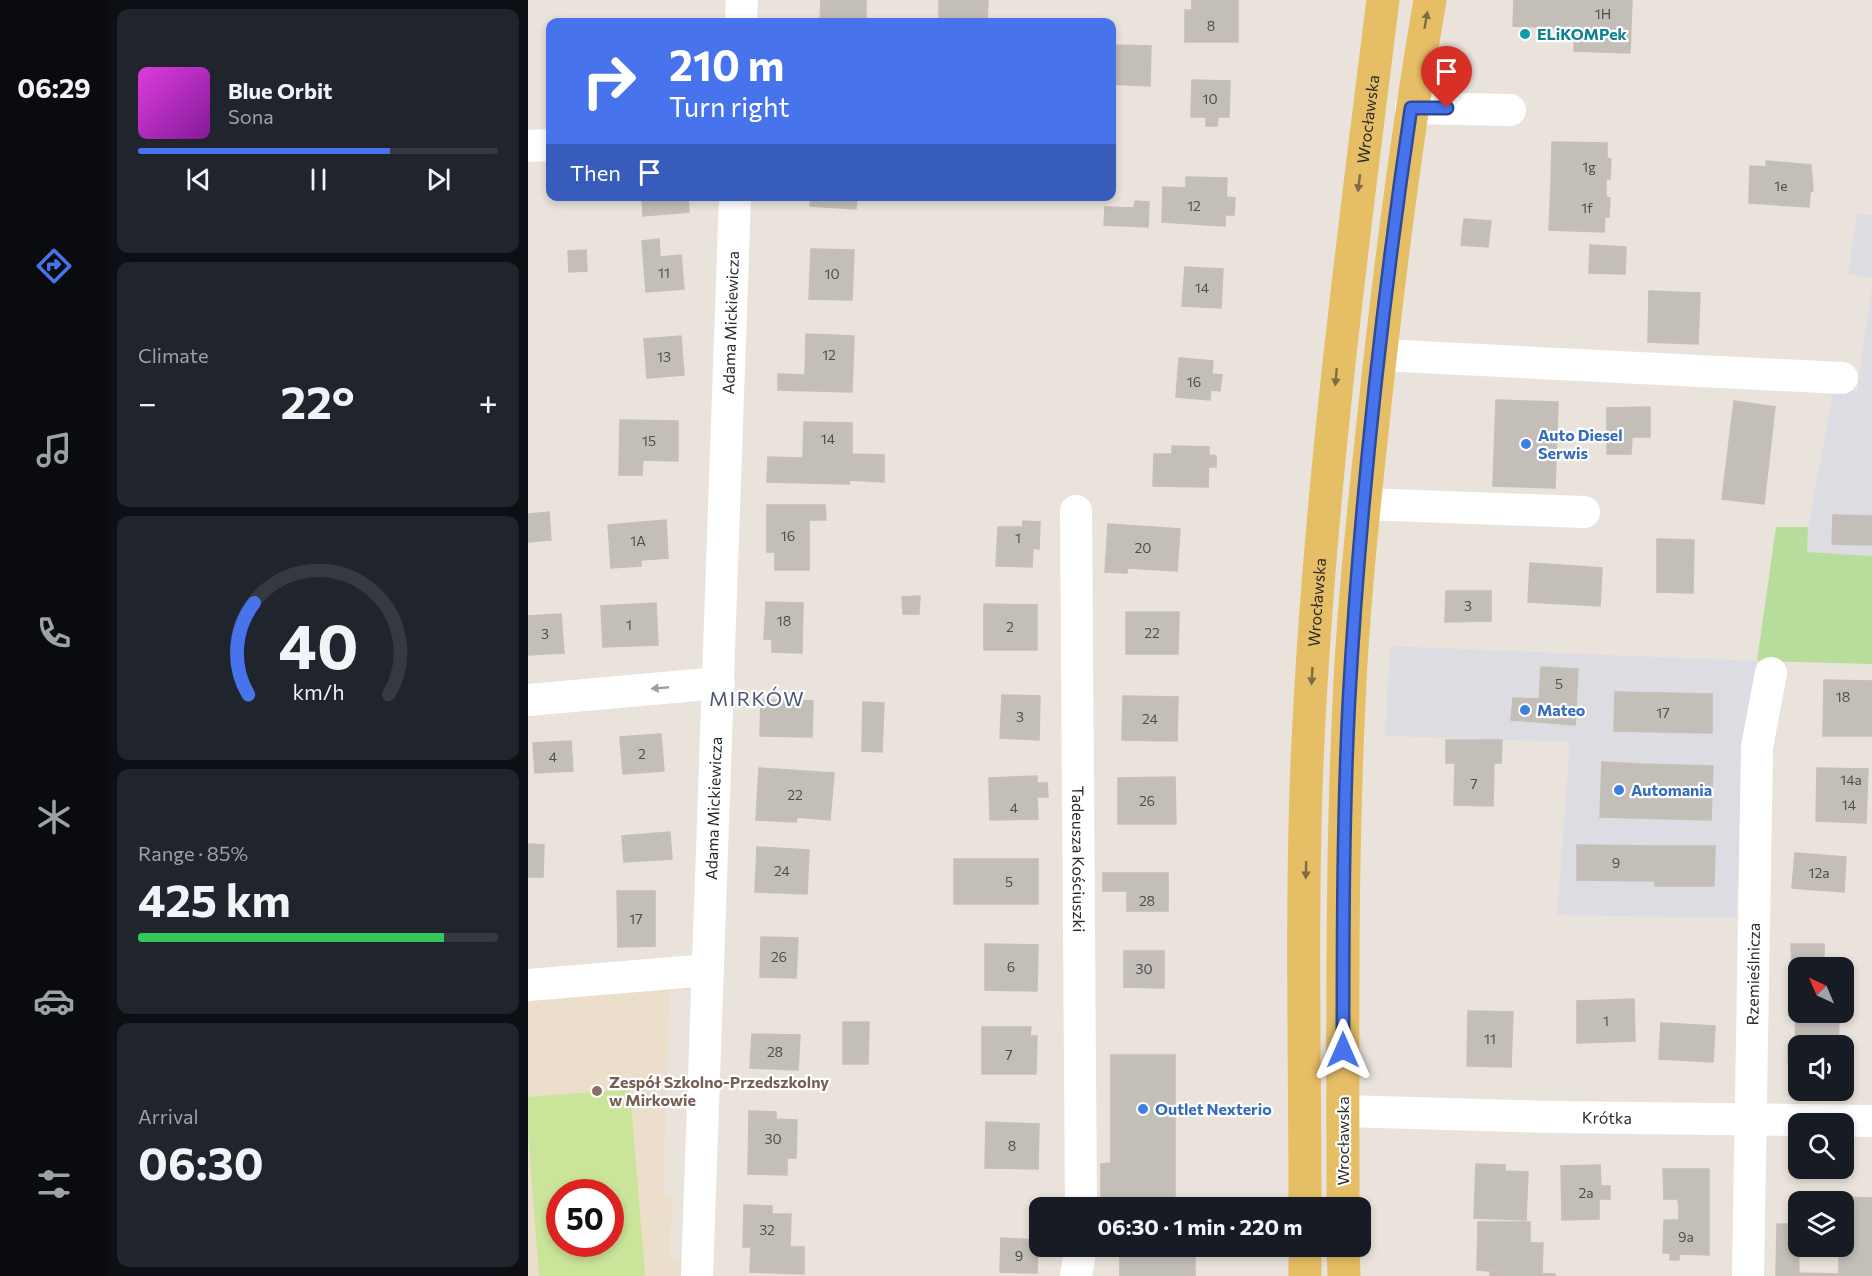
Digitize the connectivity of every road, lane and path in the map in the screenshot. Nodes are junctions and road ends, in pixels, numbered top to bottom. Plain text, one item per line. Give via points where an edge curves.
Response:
1 (742, 0) edge
2 (1383, 0) edge
3 (1430, 0) edge
4 (741, 18) edge
5 (1411, 108) junction
6 (1510, 110) dead end
7 (546, 145) edge
8 (528, 146) edge
9 (735, 201) edge
10 (1380, 355) junction
11 (1842, 378) dead end
12 (1364, 504) junction
13 (1076, 511) dead end
14 (1584, 512) dead end
15 (1771, 673) dead end
16 (719, 683) junction
17 (528, 700) edge
18 (708, 970) junction
19 (528, 985) edge
20 (1343, 1111) junction
21 (1750, 1119) junction
22 (1872, 1121) edge
23 (1081, 1197) edge
24 (1305, 1197) edge
25 (1343, 1197) edge
26 (1079, 1257) edge
27 (1305, 1257) edge
28 (1344, 1257) edge
29 (697, 1276) edge
30 (1076, 1276) edge
31 (1305, 1276) edge
32 (1344, 1276) edge
33 (1748, 1276) edge

1 - 4 street
2 -> 24 main road, Wrocławska via 1339,348 1317,589 1307,765
5 -> 3 main road, Wrocławska
5 - 6 street
5 - 10 main road, Wrocławska
7 - 8 street
9 - 16 street, Adama Mickiewicza
10 - 11 street
10 - 12 main road, Wrocławska
12 - 14 street
12 - 20 main road, Wrocławska via 1348,722
13 - 23 street, Tadeusza Kościuszki
15 - 21 street, Rzemieślnicza via 1757,747
16 -> 17 street
16 - 18 street, Adama Mickiewicza
18 - 19 street
18 - 29 street, Adama Mickiewicza
20 - 21 street, Krótka
20 - 25 main road, Wrocławska
21 - 22 street, Krótka
21 - 33 street, Rzemieślnicza
26 - 30 street
27 - 31 main road
28 - 32 main road

